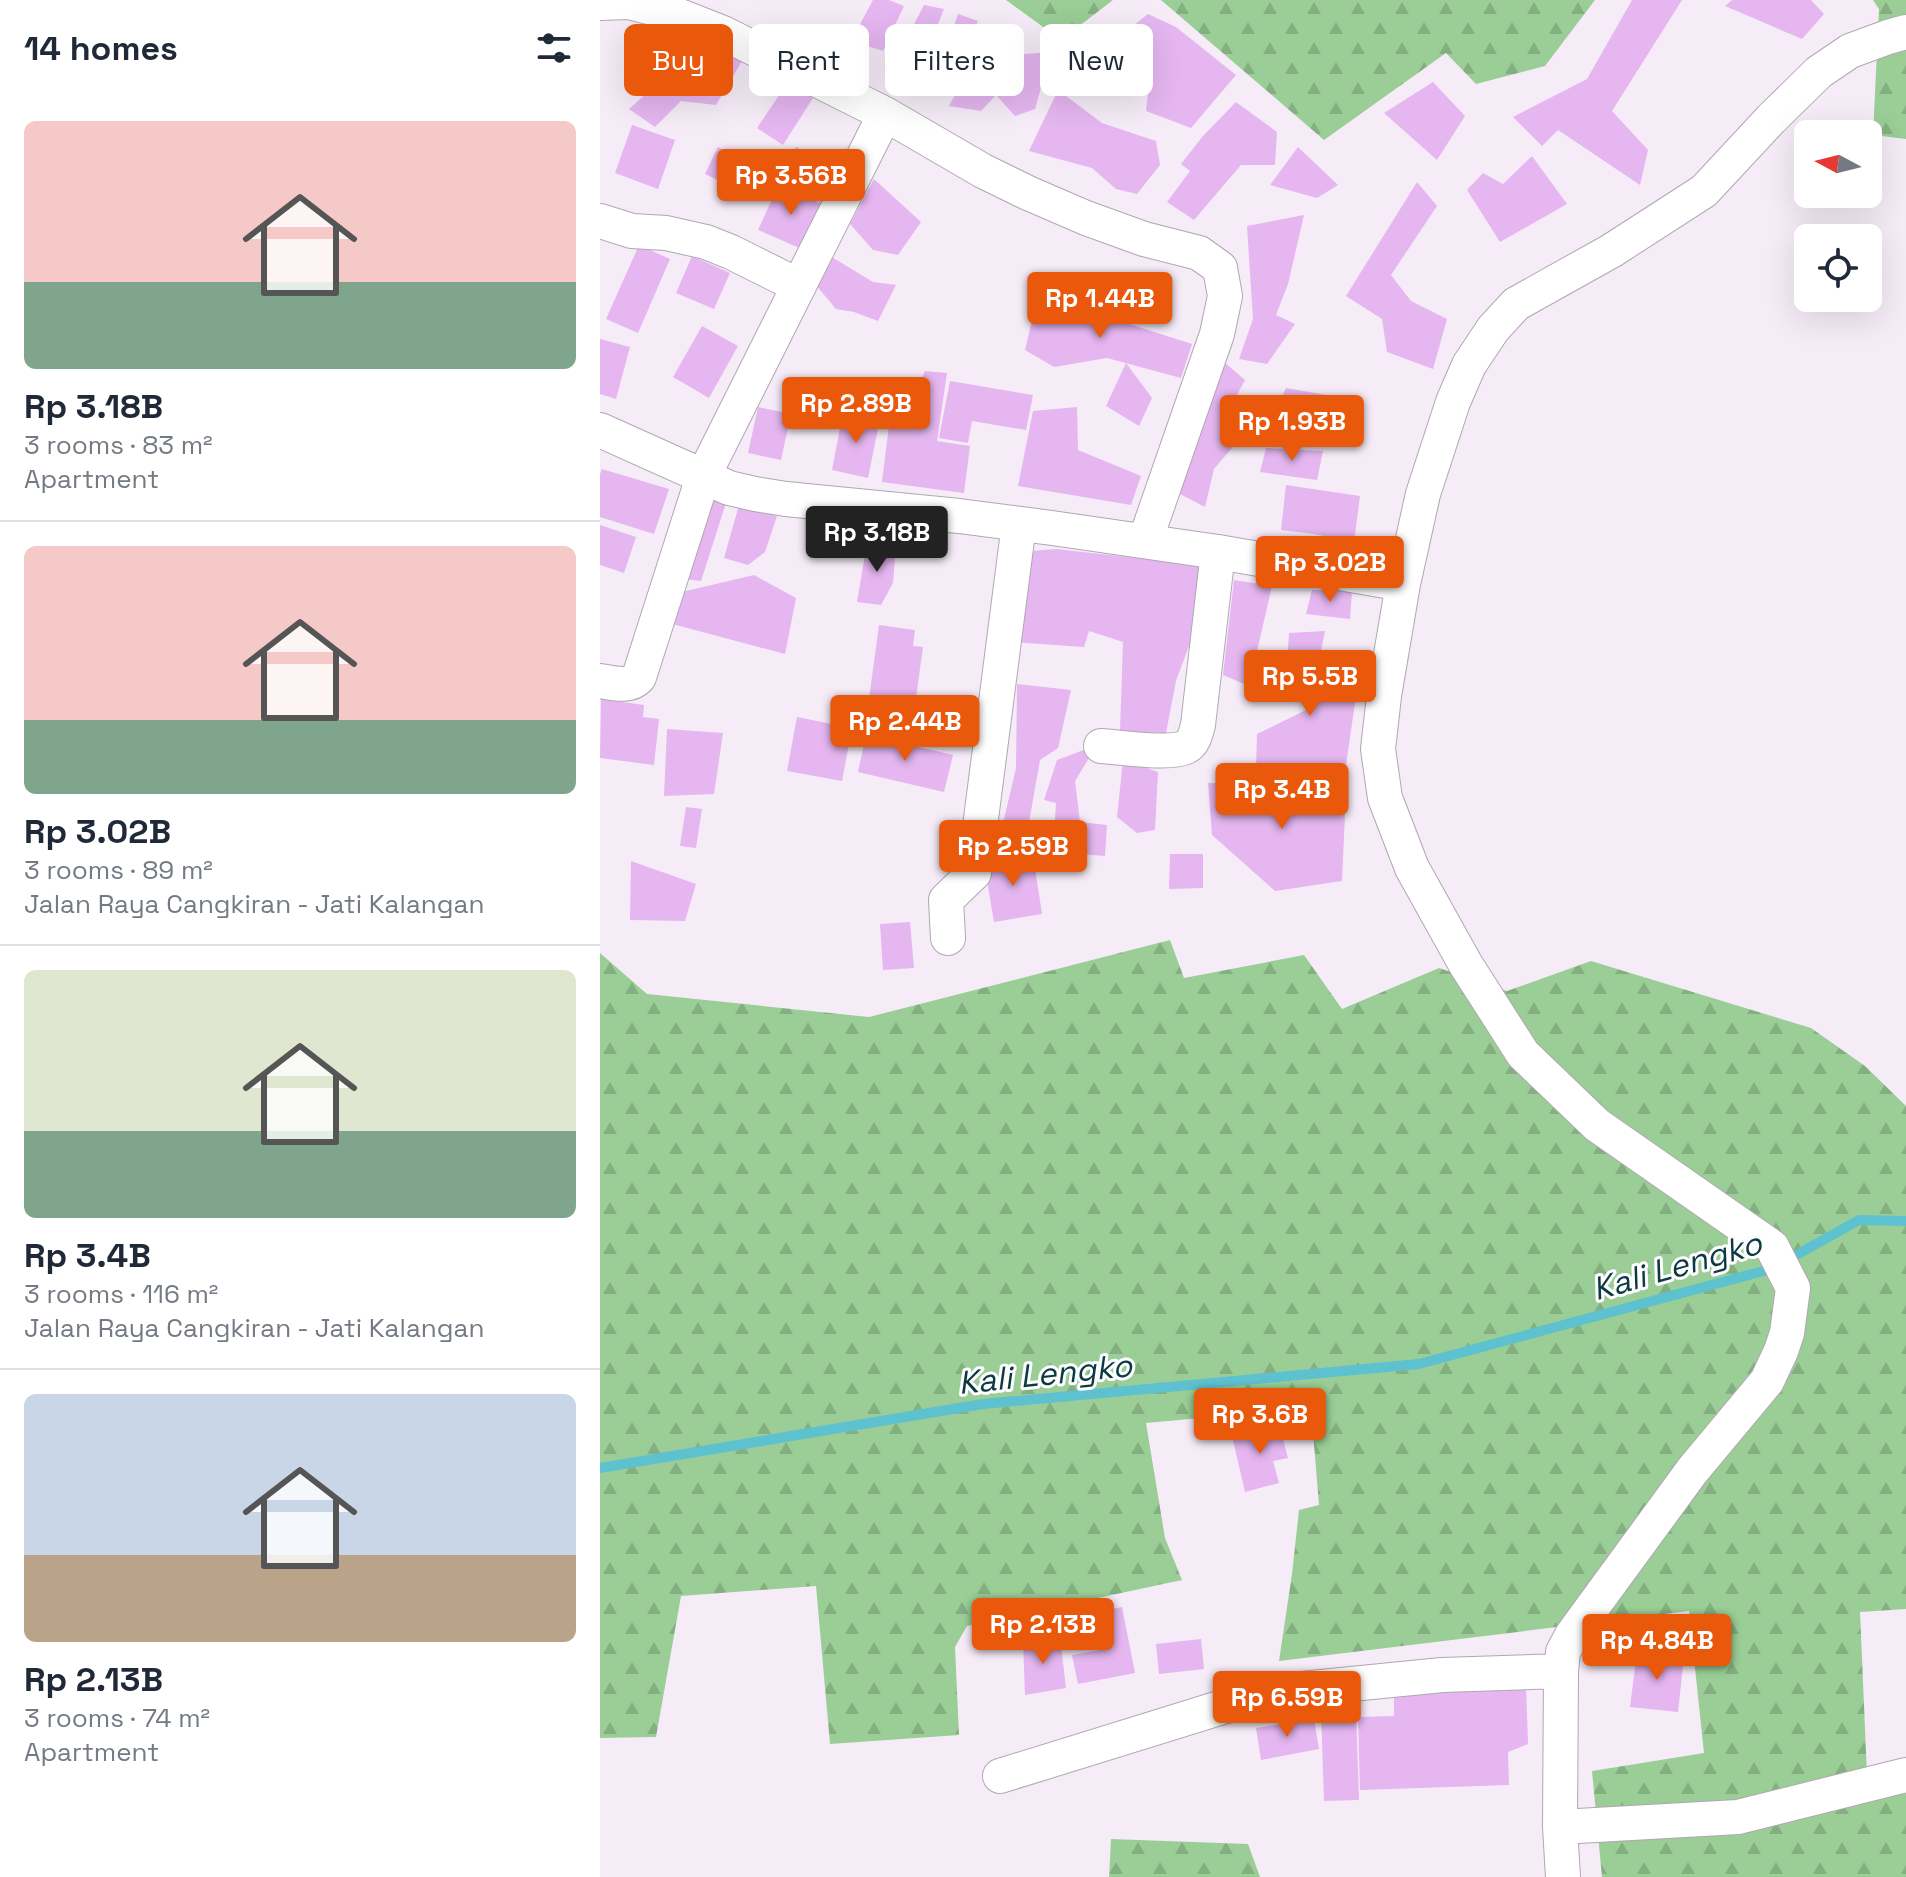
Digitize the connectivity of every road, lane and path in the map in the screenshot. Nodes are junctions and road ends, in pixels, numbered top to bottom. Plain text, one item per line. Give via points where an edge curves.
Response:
1 (600, 3) edge
2 (1906, 32) edge
3 (885, 114) junction
4 (600, 221) edge
5 (799, 286) junction
6 (600, 430) edge
7 (703, 477) junction
8 (1019, 524) junction
9 (1145, 541) junction
10 (1218, 552) junction
11 (1403, 584) junction
12 (600, 681) edge
13 (1101, 746) dead end
14 (948, 938) dead end
15 (1561, 1671) junction
16 (1906, 1775) edge
17 (1000, 1776) dead end
18 (1560, 1827) junction
19 (1563, 1877) edge

1 - 3 street via 629,2 672,13
2 - 11 street via 1850,51 1819,72 1704,191 1516,304 1493,329 1453,402 1423,494
3 - 5 street
3 - 9 street via 1028,193 1144,239 1199,253 1220,268 1225,296 1217,334
4 - 5 street via 706,242
5 - 7 street
6 - 7 street
7 - 8 street via 786,499
7 - 12 street via 639,677 628,683
8 - 9 street
8 - 14 street via 974,873 946,900
9 - 10 street
10 - 11 street
10 - 13 street via 1198,725 1191,742 1171,750
11 - 15 street via 1378,749 1385,798 1412,868 1523,1054 1597,1125 1772,1247 1793,1288 1787,1333 1767,1381 1692,1471 1572,1635
15 - 17 street via 1442,1675 1271,1692
15 - 18 street
16 - 18 street via 1738,1817
18 - 19 street

